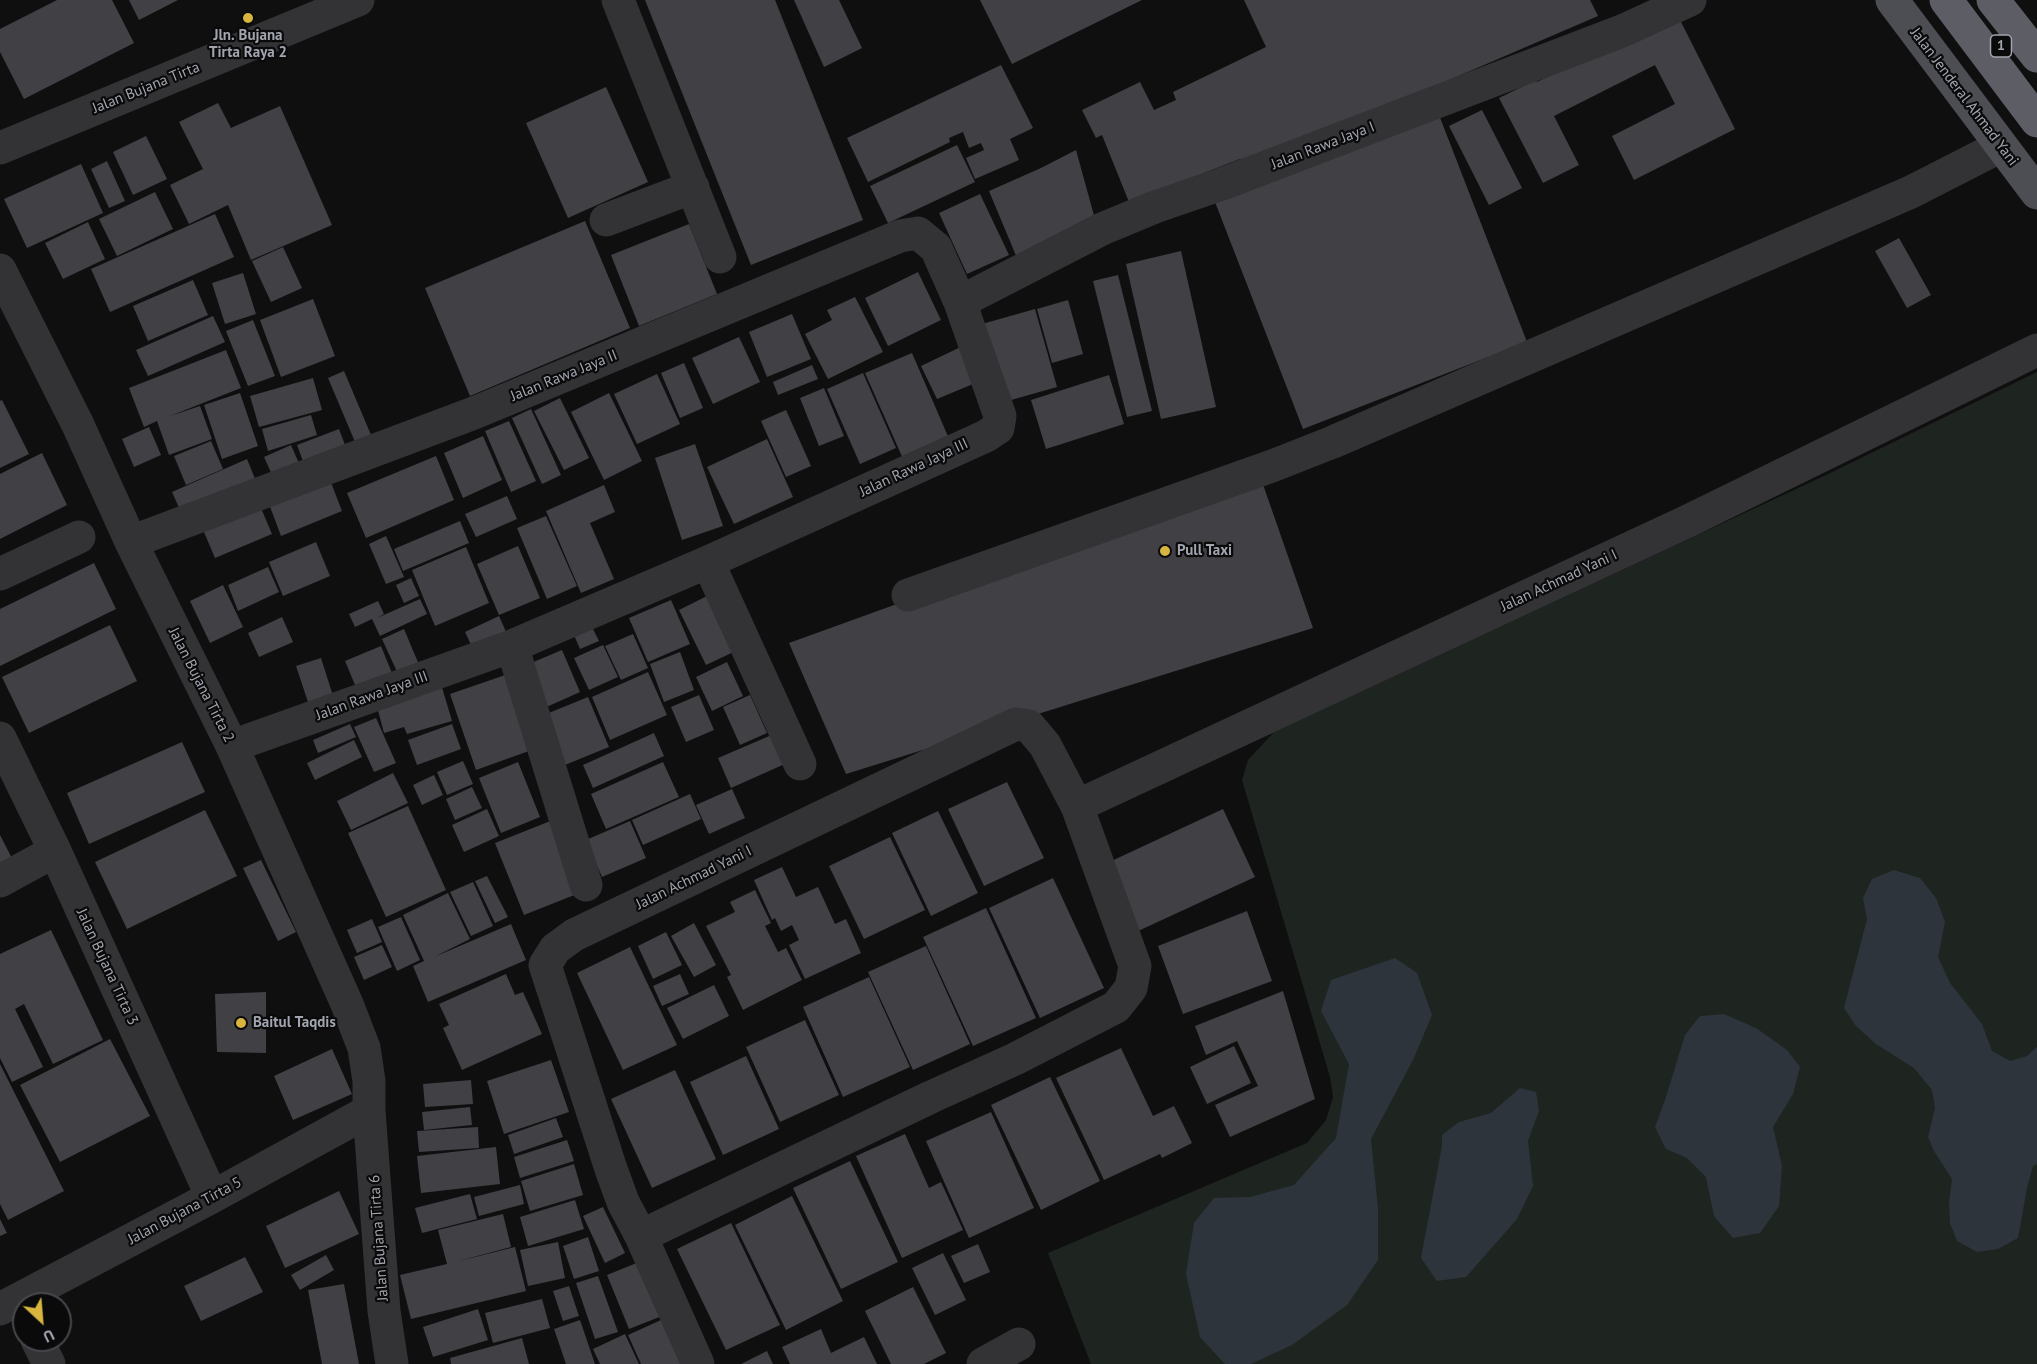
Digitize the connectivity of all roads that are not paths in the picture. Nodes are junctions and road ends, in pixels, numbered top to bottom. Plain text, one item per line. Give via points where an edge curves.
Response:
1 (358, 0) edge
2 (618, 0) edge
3 (1690, 0) edge
4 (1892, 0) edge
5 (1946, 0) edge
6 (1966, 0) edge
7 (1993, 0) edge
8 (2001, 0) edge
9 (2037, 45) edge
10 (2037, 56) edge
11 (2037, 93) edge
12 (2037, 121) edge
13 (2001, 146) junction
14 (0, 148) edge
15 (693, 187) junction
16 (2037, 193) edge
17 (606, 220) dead end
18 (720, 257) dead end
19 (0, 270) edge
20 (960, 302) junction
21 (2037, 350) edge
22 (79, 537) dead end
23 (131, 542) junction
24 (708, 562) junction
25 (0, 574) edge
26 (908, 595) dead end
27 (512, 646) junction
28 (0, 738) edge
29 (232, 746) junction
30 (800, 764) dead end
31 (1077, 806) junction
32 (54, 851) junction
33 (0, 881) edge
34 (586, 885) dead end
35 (369, 1111) junction
36 (212, 1197) junction
37 (641, 1236) junction
38 (43, 1292) edge
39 (1019, 1344) dead end
40 (392, 1364) edge
41 (698, 1364) edge
42 (983, 1364) edge

1 - 14 street, Jalan Bujana Tirta
2 - 15 street
3 - 20 street, Jalan Rawa Jaya I via 1600,39 1123,220
4 - 13 main road, Jalan Jenderal Ahmad Yani
5 - 12 highway
6 - 11 highway, 1
7 - 10 highway
8 - 9 street
13 - 16 main road, Jalan Jenderal Ahmad Yani
13 - 26 street via 1911,192 1333,442
15 - 17 street
15 - 18 street
19 - 23 street, Jalan Bujana Tirta 2 via 78,425
20 - 23 street, Jalan Rawa Jaya II via 936,248 918,233 900,236 474,413
20 - 24 street, Jalan Rawa Jaya III via 1000,416 998,428
21 - 31 street, Jalan Achmad Yani I via 1688,521
22 - 25 street
23 - 29 street, Jalan Bujana Tirta 2
24 - 27 street, Jalan Rawa Jaya III
24 - 30 street
27 - 29 street, Jalan Rawa Jaya III
27 - 34 street
28 - 32 street, Jalan Bujana Tirta 3
29 - 35 street, Jalan Bujana Tirta 2 via 347,1004 363,1048
31 - 37 street, Jalan Achmad Yani I via 1134,966 1131,988 1116,1007
31 - 37 street, Jalan Achmad Yani I via 1045,745 1029,726 1016,724 574,935 555,949 545,965 611,1169
32 - 33 street
32 - 36 street, Jalan Bujana Tirta 3
35 - 36 street, Jalan Bujana Tirta 5
35 - 40 street, Jalan Bujana Tirta 6 via 384,1311
36 - 38 street, Jalan Bujana Tirta 5
37 - 41 street, Jalan Achmad Yani I
39 - 42 street

